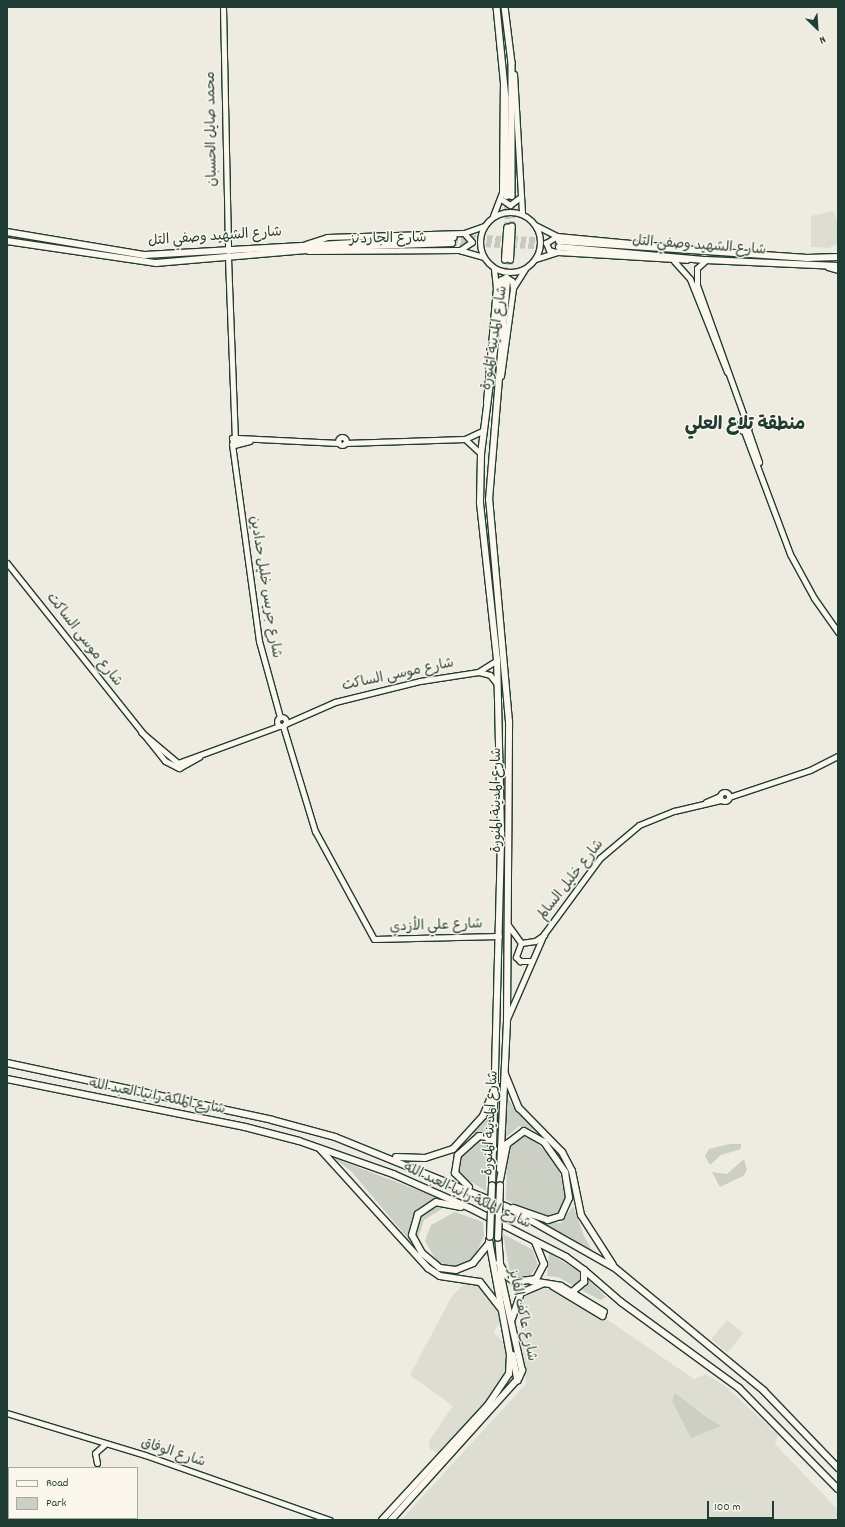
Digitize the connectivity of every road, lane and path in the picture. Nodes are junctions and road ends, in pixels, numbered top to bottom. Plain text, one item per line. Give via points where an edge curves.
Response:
1 (223, 7) edge
2 (497, 7) edge
3 (505, 7) edge
4 (512, 63) junction
5 (503, 69) junction
6 (519, 198) junction
7 (501, 199) junction
8 (522, 214) junction
9 (492, 217) junction
10 (535, 225) junction
11 (484, 226) junction
12 (509, 228) tunnel mouth
13 (7, 232) edge
14 (464, 233) junction
15 (452, 240) tunnel mouth
16 (7, 241) edge
17 (306, 244) junction
18 (558, 244) junction
19 (317, 246) junction
20 (304, 250) junction
21 (459, 250) junction
22 (228, 251) junction
23 (838, 254) edge
24 (483, 257) junction
25 (836, 257) edge
26 (228, 258) junction
27 (535, 259) junction
28 (700, 259) junction
29 (507, 260) tunnel mouth
30 (706, 260) junction
31 (674, 261) junction
32 (838, 266) edge
33 (827, 267) junction
34 (494, 268) junction
35 (526, 268) junction
36 (838, 270) edge
37 (496, 288) junction
38 (513, 288) junction
39 (727, 372) junction
40 (739, 408) junction
41 (494, 415) junction
42 (486, 416) junction
43 (746, 422) junction
44 (740, 424) junction
45 (484, 430) junction
46 (746, 431) junction
47 (465, 439) junction
48 (236, 441) junction
49 (481, 454) junction
50 (7, 563) edge
51 (838, 632) edge
52 (497, 660) junction
53 (478, 672) junction
54 (497, 684) junction
55 (281, 722) junction
56 (838, 756) edge
57 (729, 795) junction
58 (721, 798) junction
59 (507, 924) junction
60 (544, 934) junction
61 (498, 936) junction
62 (374, 939) joint
63 (521, 943) junction
64 (532, 961) junction
65 (507, 1020) junction
66 (7, 1062) edge
67 (505, 1074) junction
68 (7, 1079) edge
69 (496, 1086) junction
70 (319, 1147) junction
71 (494, 1149) junction
72 (388, 1156) junction
73 (500, 1183) junction
74 (492, 1186) joint
75 (474, 1192) junction
76 (507, 1207) junction
77 (470, 1208) junction
78 (489, 1240) junction
79 (534, 1241) junction
80 (499, 1263) junction
81 (615, 1268) junction
82 (584, 1270) junction
83 (529, 1282) junction
84 (572, 1292) junction
85 (500, 1308) junction
86 (604, 1314) joint
87 (513, 1329) junction
88 (506, 1336) junction
89 (518, 1380) junction
90 (7, 1413) edge
91 (105, 1444) junction
92 (97, 1463) dead end
93 (838, 1468) edge
94 (838, 1489) edge
95 (330, 1520) edge
96 (382, 1520) edge
97 (391, 1520) edge

1 - 22 street, محمد صايل الحسبان
2 - 5 main road
3 - 4 main road
4 - 5 main road via 510,196
4 - 6 street
5 - 7 street
6 - 7 street via 510,205
6 - 8 street
7 - 9 street
8 - 9 street via 507,212
8 - 10 street
9 - 11 street
10 - 18 street
10 - 27 street via 540,242
11 - 14 street, شارع الجاردنز
11 - 24 street via 480,238
12 - 29 main road
13 - 22 main road, شارع الشهيد وصفي التل via 145,255
14 - 17 street, شارع الجاردنز via 327,237
14 - 21 street via 471,239 471,245
15 - 19 main road
16 - 26 main road, شارع الشهيد وصفي التل via 142,263
17 - 19 main road
17 - 22 main road, شارع الشهيد وصفي التل
18 - 25 main road, شارع الشهيد وصفي التل
18 - 27 street
18 - 28 main road, شارع الشهيد وصفي التل
18 - 31 street
19 - 20 main road
20 - 21 street, شارع الجاردنز
20 - 26 main road, شارع الشهيد وصفي التل
21 - 24 street, شارع الجاردنز
23 - 25 main road
24 - 34 street
26 - 48 street, شارع جريس خليل حدادين
27 - 35 street
28 - 30 main road, شارع الشهيد وصفي التل
28 - 31 street
30 - 33 main road, شارع الشهيد وصفي التل
30 - 39 street via 698,268 697,281
31 - 39 street via 690,280
32 - 33 main road, شارع الشهيد وصفي التل
33 - 36 street
34 - 35 street via 510,272
34 - 37 street, شارع المدينة المنورة
35 - 38 street, شارع المدينة المنورة
37 - 38 street via 500,280 506,277 512,281
37 - 42 street, شارع المدينة المنورة via 485,386
38 - 41 street, شارع المدينة المنورة
39 - 40 street
40 - 43 street
40 - 44 street
41 - 42 main road, شارع المدينة المنورة via 505,282
41 - 59 main road, شارع المدينة المنورة via 489,500 509,722
42 - 45 main road, شارع المدينة المنورة
43 - 44 street
43 - 46 street
44 - 46 street
45 - 47 street
45 - 49 main road, شارع المدينة المنورة
46 - 51 street via 792,558 814,598
47 - 48 street
47 - 49 street
48 - 55 street, شارع جريس خليل حدادين via 258,641
49 - 52 main road, شارع المدينة المنورة via 480,503
50 - 55 street, شارع موسى الساكت via 142,732 175,762 200,757
52 - 53 street, شارع موسى الساكت
52 - 54 main road, شارع المدينة المنورة
53 - 54 street via 490,675
53 - 55 street, شارع موسى الساكت via 356,695
54 - 61 main road, شارع المدينة المنورة via 501,833
55 - 62 street, شارع جريس خليل حدادين via 316,831
56 - 57 street via 810,770
57 - 58 street
57 - 58 street via 723,792
58 - 60 street, شارع خليل السالم via 662,815 626,833 600,858
59 - 63 street
59 - 65 main road, شارع المدينة المنورة
60 - 63 street, شارع خليل السالم via 535,941
60 - 64 street, شارع خليل السالم
61 - 62 street, شارع علي الأزدي
61 - 69 main road, شارع المدينة المنورة
63 - 64 street via 516,957 520,962
64 - 65 street, شارع خليل السالم
65 - 67 main road, شارع المدينة المنورة
66 - 72 main road, شارع الملكة رانيا العبد الله via 272,1120
67 - 73 main road, شارع المدينة المنورة
67 - 81 main road via 519,1108 562,1152 572,1171 581,1215
68 - 70 main road, شارع الملكة رانيا العبد الله via 245,1127
69 - 71 main road, شارع المدينة المنورة
69 - 72 main road via 483,1116 453,1149 424,1158
70 - 77 main road, شارع الملكة رانيا العبد الله via 414,1182
70 - 85 main road via 428,1268 440,1276 480,1282
71 - 74 main road, شارع المدينة المنورة
71 - 75 main road via 487,1137 479,1136 471,1140 456,1159 456,1177
72 - 75 main road, شارع الملكة رانيا العبد الله
73 - 76 main road via 507,1144 524,1131 534,1133 550,1148 567,1180 568,1203 557,1218 548,1220
73 - 80 main road, شارع عاكف الفايز, bridge
74 - 78 main road, شارع عاكف الفايز, bridge
75 - 76 main road, شارع الملكة رانيا العبد الله
76 - 81 main road, شارع الملكة رانيا العبد الله
77 - 78 main road via 446,1203 429,1205 415,1220 414,1242 431,1262 446,1270 456,1270 473,1263
77 - 79 main road, شارع الملكة رانيا العبد الله
78 - 85 main road, شارع عاكف الفايز
79 - 82 main road, شارع الملكة رانيا العبد الله
79 - 83 main road via 544,1264 540,1275
80 - 83 main road via 510,1280
80 - 87 main road, شارع عاكف الفايز
81 - 93 main road, شارع الملكة رانيا العبد الله via 764,1391
82 - 84 main road via 584,1282
82 - 94 main road, شارع الملكة رانيا العبد الله via 622,1302 739,1388
83 - 84 main road via 550,1283
84 - 86 main road
85 - 88 main road, شارع عاكف الفايز
86 - 87 main road via 560,1289 538,1285 518,1297
87 - 89 main road, شارع عاكف الفايز via 522,1371
88 - 89 main road
88 - 96 main road, شارع عاكف الفايز via 510,1364 506,1382
89 - 97 main road, شارع عاكف الفايز
90 - 91 street, شارع الوفاق
91 - 92 street via 95,1453
91 - 95 street, شارع الوفاق

